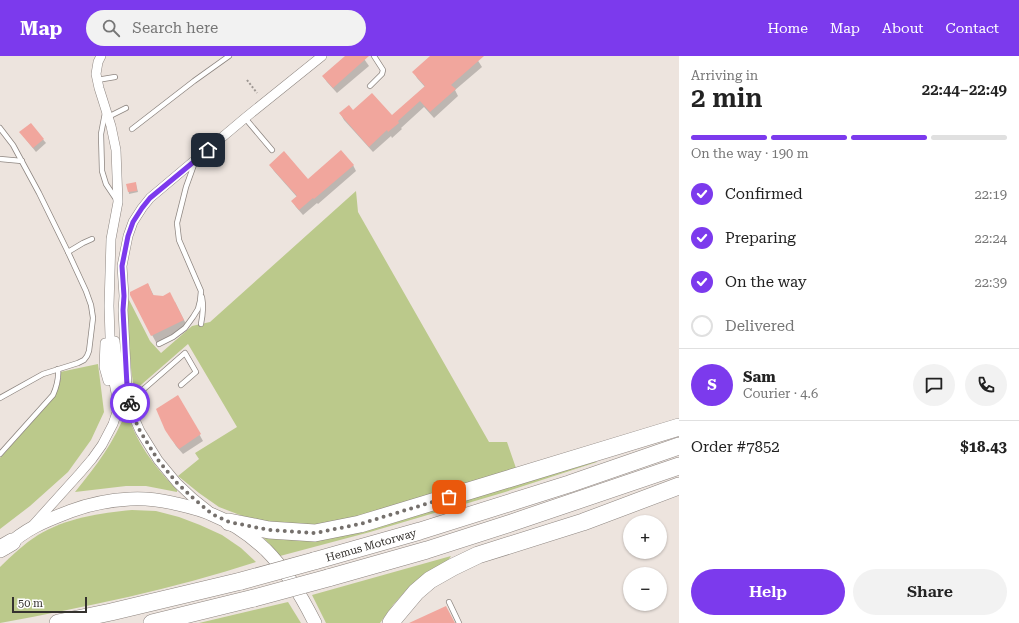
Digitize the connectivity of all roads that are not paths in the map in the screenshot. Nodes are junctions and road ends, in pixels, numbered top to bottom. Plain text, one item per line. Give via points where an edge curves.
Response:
1 (101, 56) edge
2 (229, 56) edge
3 (322, 56) edge
4 (374, 56) edge
5 (115, 77) dead end
6 (98, 80) junction
7 (370, 86) dead end
8 (126, 108) dead end
9 (107, 113) junction
10 (245, 118) junction
11 (0, 128) edge
12 (132, 129) dead end
13 (272, 150) dead end
14 (0, 159) edge
15 (196, 160) junction
16 (22, 161) junction
17 (118, 202) junction
18 (92, 239) dead end
19 (68, 252) junction
20 (201, 291) junction
21 (109, 306) junction
22 (201, 324) dead end
23 (159, 344) dead end
24 (58, 369) junction
25 (180, 385) dead end
26 (0, 398) edge
27 (130, 401) junction
28 (118, 411) junction
29 (679, 427) edge
30 (679, 446) edge
31 (0, 454) edge
32 (679, 466) edge
33 (679, 486) edge
34 (212, 514) junction
35 (229, 522) junction
36 (30, 528) junction
37 (4, 548) edge
38 (449, 602) dead end
39 (314, 622) edge
40 (58, 623) edge
41 (152, 623) edge
42 (392, 623) edge
43 (459, 623) edge

1 - 6 street via 96,68
2 - 12 lane
3 - 10 street
4 - 7 lane via 383,70
5 - 6 lane
6 - 9 street
8 - 9 lane
9 - 17 street via 116,150
9 - 17 lane via 101,134 102,171 106,184
10 - 13 lane
10 - 15 street
11 - 16 lane
14 - 16 lane
15 - 20 lane via 177,223 179,240
15 - 27 street via 150,198 133,222 128,236 122,266 127,386
16 - 19 lane
17 - 21 street via 111,239
18 - 19 lane
19 - 24 lane via 86,291 93,318 87,356 78,363
20 - 22 lane via 204,314
20 - 23 lane via 198,308 185,328
21 - 28 street via 122,396
21 - 28 street via 104,367
24 - 26 lane via 43,374
24 - 31 lane via 53,395
25 - 27 lane via 196,372 185,353
27 - 34 street via 140,431 158,460 177,483
28 - 36 street via 102,445 92,459
29 - 35 highway via 360,524 315,533 269,530
30 - 40 highway, Hemus Motorway, bridge via 420,532 241,581
32 - 41 highway, Hemus Motorway, bridge via 427,550 254,598
33 - 42 highway via 583,522 478,555 430,580 416,592
34 - 35 main road
34 - 36 main road via 158,500 131,498 83,507
35 - 39 main road via 266,551 285,572 302,597
36 - 37 main road
38 - 43 lane

